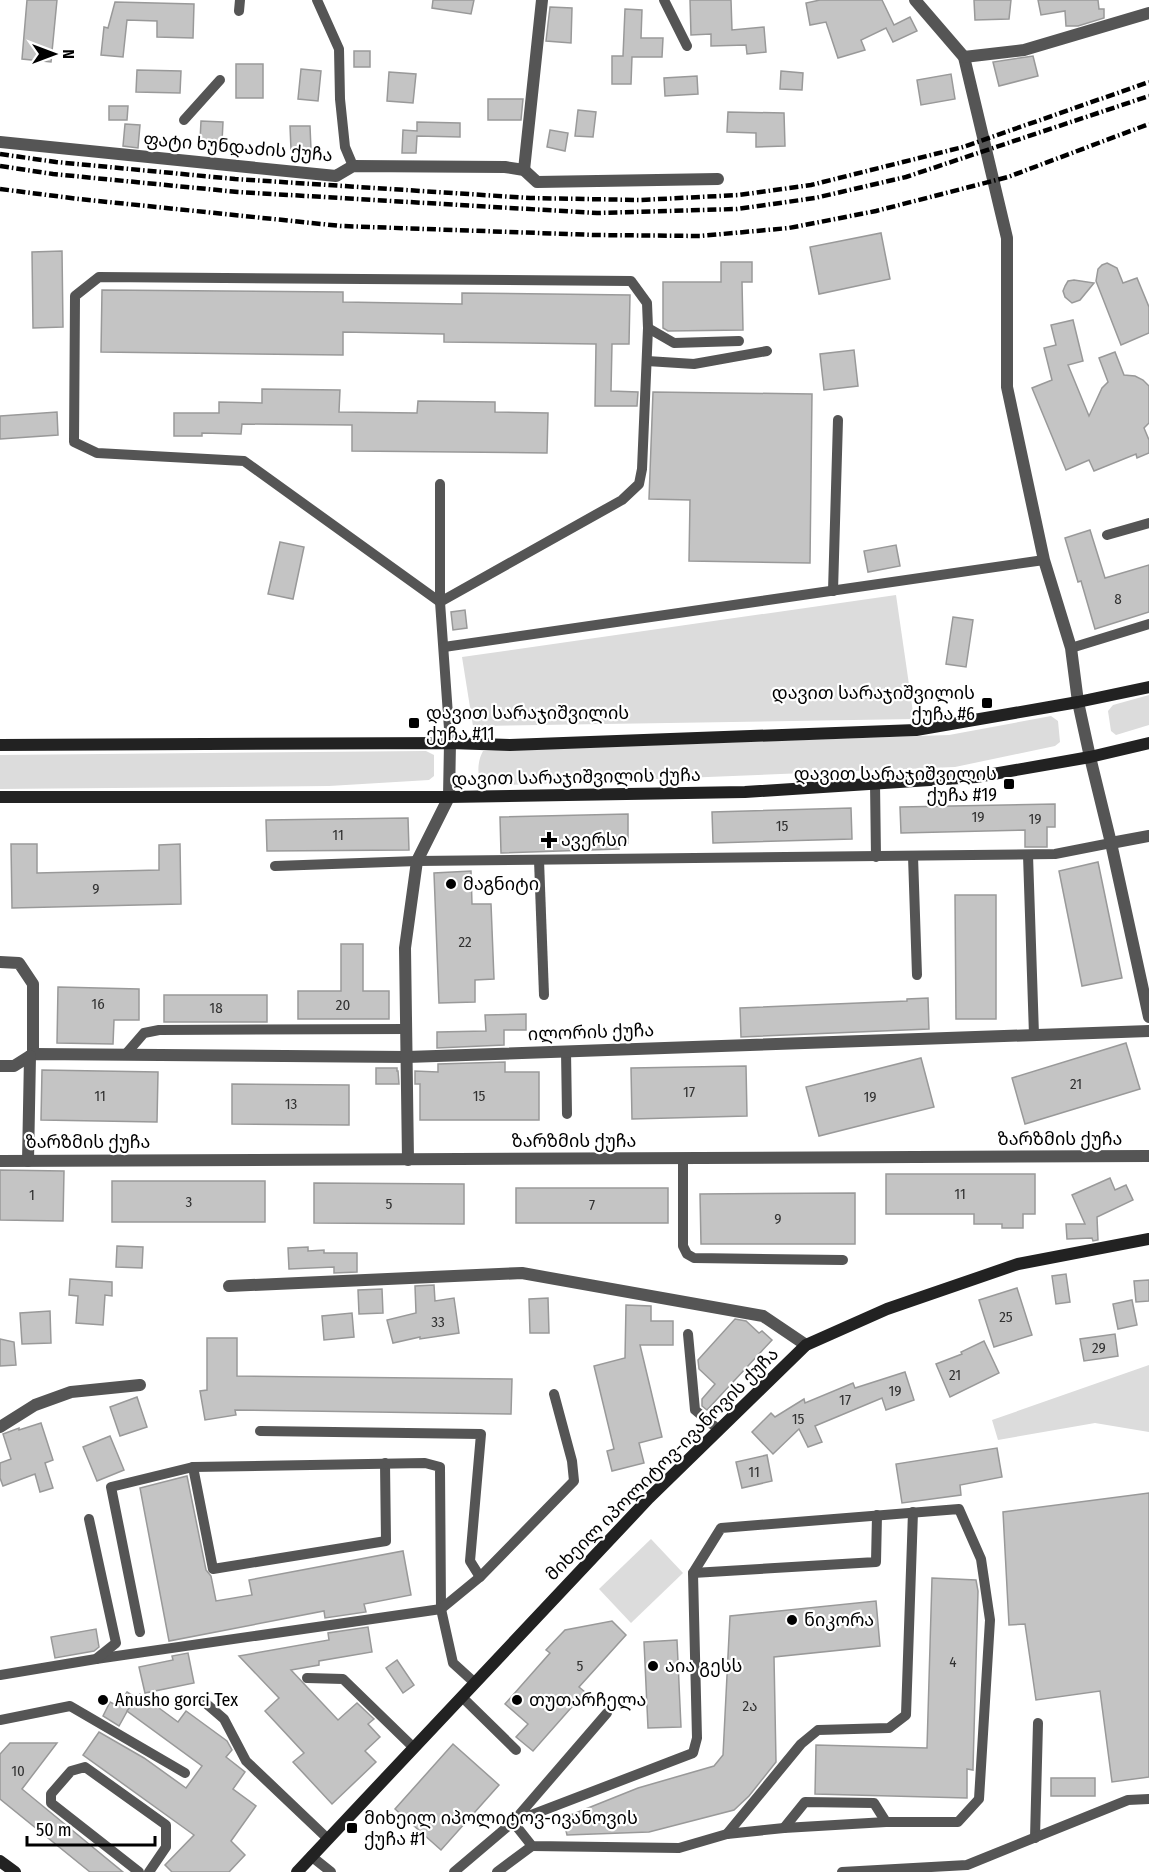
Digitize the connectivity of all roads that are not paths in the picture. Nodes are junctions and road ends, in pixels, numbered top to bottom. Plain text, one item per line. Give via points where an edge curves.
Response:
1 (317, 0) edge
2 (542, 0) edge
3 (664, 0) edge
4 (915, 0) edge
5 (1149, 13) edge
6 (687, 46) dead end
7 (964, 57) junction
8 (220, 80) dead end
9 (183, 120) dead end
10 (0, 142) edge
11 (353, 166) junction
12 (524, 170) junction
13 (718, 178) dead end
14 (648, 328) junction
15 (739, 340) dead end
16 (767, 351) dead end
17 (647, 361) junction
18 (838, 420) dead end
19 (440, 484) dead end
20 (1149, 523) edge
21 (1107, 535) dead end
22 (1044, 560) junction
23 (833, 591) junction
24 (440, 603) junction
25 (1149, 624) edge
26 (444, 647) junction
27 (1071, 648) junction
28 (1149, 687) edge
29 (1078, 702) junction
30 (450, 743) junction
31 (1149, 743) edge
32 (0, 745) edge
33 (1090, 758) junction
34 (875, 783) junction
35 (0, 797) edge
36 (449, 797) junction
37 (1149, 836) edge
38 (1111, 843) junction
39 (1028, 855) junction
40 (876, 856) junction
41 (913, 856) junction
42 (539, 860) junction
43 (417, 861) junction
44 (275, 866) dead end
45 (0, 962) edge
46 (917, 975) dead end
47 (544, 994) dead end
48 (1147, 1000) edge
49 (1149, 1017) edge
50 (406, 1029) junction
51 (1149, 1031) edge
52 (1034, 1035) junction
53 (566, 1051) junction
54 (32, 1055) junction
55 (125, 1055) junction
56 (407, 1057) junction
57 (0, 1066) edge
58 (567, 1114) dead end
59 (1149, 1156) edge
60 (683, 1158) junction
61 (408, 1160) junction
62 (0, 1161) edge
63 (27, 1161) junction
64 (1149, 1239) edge
65 (843, 1260) dead end
66 (229, 1286) dead end
67 (688, 1334) dead end
68 (806, 1344) junction
69 (140, 1385) dead end
70 (554, 1394) dead end
71 (0, 1427) edge
72 (719, 1430) junction
73 (260, 1431) dead end
74 (385, 1463) junction
75 (193, 1467) junction
76 (913, 1512) junction
77 (877, 1515) junction
78 (89, 1519) dead end
79 (693, 1573) junction
80 (480, 1577) junction
81 (441, 1610) junction
82 (140, 1632) dead end
83 (96, 1659) junction
84 (0, 1675) edge
85 (307, 1678) dead end
86 (475, 1683) junction
87 (462, 1697) junction
88 (202, 1700) dead end
89 (607, 1713) dead end
90 (0, 1720) edge
91 (1038, 1723) dead end
92 (412, 1747) junction
93 (516, 1750) dead end
94 (185, 1773) dead end
95 (1149, 1799) edge
96 (513, 1822) junction
97 (886, 1822) junction
98 (784, 1828) junction
99 (727, 1834) junction
100 (1035, 1838) junction
101 (328, 1839) junction
102 (532, 1846) junction
103 (310, 1857) junction
104 (0, 1861) edge
105 (15, 1872) edge
106 (139, 1872) edge
107 (149, 1872) edge
108 (297, 1872) edge
109 (331, 1872) edge
110 (454, 1872) edge
111 (497, 1872) edge
112 (842, 1872) edge

1 - 11 lane via 339,49 345,147
2 - 12 street
3 - 6 lane
4 - 7 street
5 - 7 street via 1024,50
7 - 22 street via 1007,238 1007,387
8 - 9 lane
10 - 11 street, ფატი ხუნდაძის ქუჩა via 336,176
11 - 12 street, ფატი ხუნდაძის ქუჩა
12 - 13 street, ფატი ხუნდაძის ქუჩა via 537,182
14 - 15 lane via 674,343
14 - 17 lane
14 - 24 lane via 647,303 631,281 99,277 75,296 74,442 97,453 244,461
16 - 17 lane via 694,364
17 - 24 lane via 639,484 622,500
18 - 23 lane
19 - 24 lane, დავით სარაჯიშვილის ქუჩა
20 - 21 lane
22 - 23 lane
22 - 27 street
23 - 26 lane
24 - 26 lane, დავით სარაჯიშვილის ქუჩა
25 - 27 lane
26 - 30 lane, დავით სარაჯიშვილის ქუჩა
27 - 29 street
28 - 29 main road, დავით სარაჯიშვილის ქუჩა
29 - 30 main road, დავით სარაჯიშვილის ქუჩა via 916,730 510,745
29 - 33 street
30 - 32 main road, დავით სარაჯიშვილის ქუჩა
30 - 36 street
31 - 33 main road, დავით სარაჯიშვილის ქუჩა
33 - 34 main road, დავით სარაჯიშვილის ქუჩა via 976,777
33 - 38 street
34 - 36 main road, დავით სარაჯიშვილის ქუჩა via 745,792
34 - 40 lane
35 - 36 main road, დავით სარაჯიშვილის ქუჩა
36 - 43 street
37 - 38 street
38 - 39 lane
38 - 48 street
39 - 41 lane
39 - 52 lane
40 - 41 lane
40 - 42 lane
41 - 46 lane
42 - 43 lane
42 - 47 lane
43 - 44 lane
43 - 50 street via 405,948
45 - 54 street via 19,963 33,984
48 - 49 street
50 - 55 lane via 159,1030 144,1033
50 - 56 street
51 - 52 street, ილორის ქუჩა
52 - 53 street, ილორის ქუჩა
53 - 56 street, ილორის ქუჩა
53 - 58 lane
54 - 55 street, ილორის ქუჩა
54 - 57 street, ილორის ქუჩა via 14,1066
54 - 63 street
55 - 56 street, ილორის ქუჩა
56 - 61 street
59 - 60 street, ზარზმის ქუჩა
60 - 61 street, ზარზმის ქუჩა
60 - 65 lane via 683,1246 687,1254 694,1258
61 - 63 street, ზარზმის ქუჩა
62 - 63 street, ზარზმის ქუჩა
64 - 68 main road, მიხეილ იპოლიტოვ-ივანოვის ქუჩა via 1018,1263 887,1309
66 - 68 street via 522,1273 763,1316
67 - 72 lane via 695,1410
68 - 72 main road, მიხეილ იპოლიტოვ-ივანოვის ქუჩა
69 - 71 street via 71,1392 35,1405
70 - 80 lane via 574,1481
72 - 86 main road, მიხეილ იპოლიტოვ-ივანოვის ქუჩა via 649,1498
73 - 80 lane via 481,1434 470,1561
74 - 75 lane
74 - 75 lane via 386,1541 213,1569
74 - 81 lane via 425,1462 440,1467
75 - 82 lane via 111,1487
76 - 77 lane
76 - 97 lane via 959,1509 981,1559 990,1620 979,1799 958,1822
76 - 99 lane via 906,1715 889,1728 818,1730 801,1744
77 - 79 lane via 721,1528
77 - 79 lane via 876,1562
78 - 83 lane via 116,1643
79 - 96 lane via 697,1738 693,1753
80 - 81 lane
81 - 83 lane
81 - 86 lane via 453,1663
83 - 84 lane
85 - 92 lane via 343,1679
86 - 87 main road, მიხეილ იპოლიტოვ-ივანოვის ქუჩა
87 - 92 main road, მიხეილ იპოლიტოვ-ივანოვის ქუჩა
87 - 93 lane
88 - 101 lane via 224,1719 246,1761
89 - 96 lane
90 - 94 lane via 70,1706
91 - 100 lane
92 - 101 main road, მიხეილ იპოლიტოვ-ივანოვის ქუჩა
95 - 100 lane via 1128,1800
96 - 102 lane
96 - 110 lane
97 - 98 lane
97 - 98 lane via 874,1803 805,1802
98 - 99 lane
99 - 102 lane via 679,1848
100 - 112 lane via 967,1865
101 - 103 main road, მიხეილ იპოლიტოვ-ივანოვის ქუჩა
102 - 111 lane
103 - 108 main road, მიხეილ იპოლიტოვ-ივანოვის ქუჩა
103 - 109 lane
104 - 105 main road
106 - 107 lane via 51,1803 51,1794 71,1771 85,1767 166,1825 166,1847

